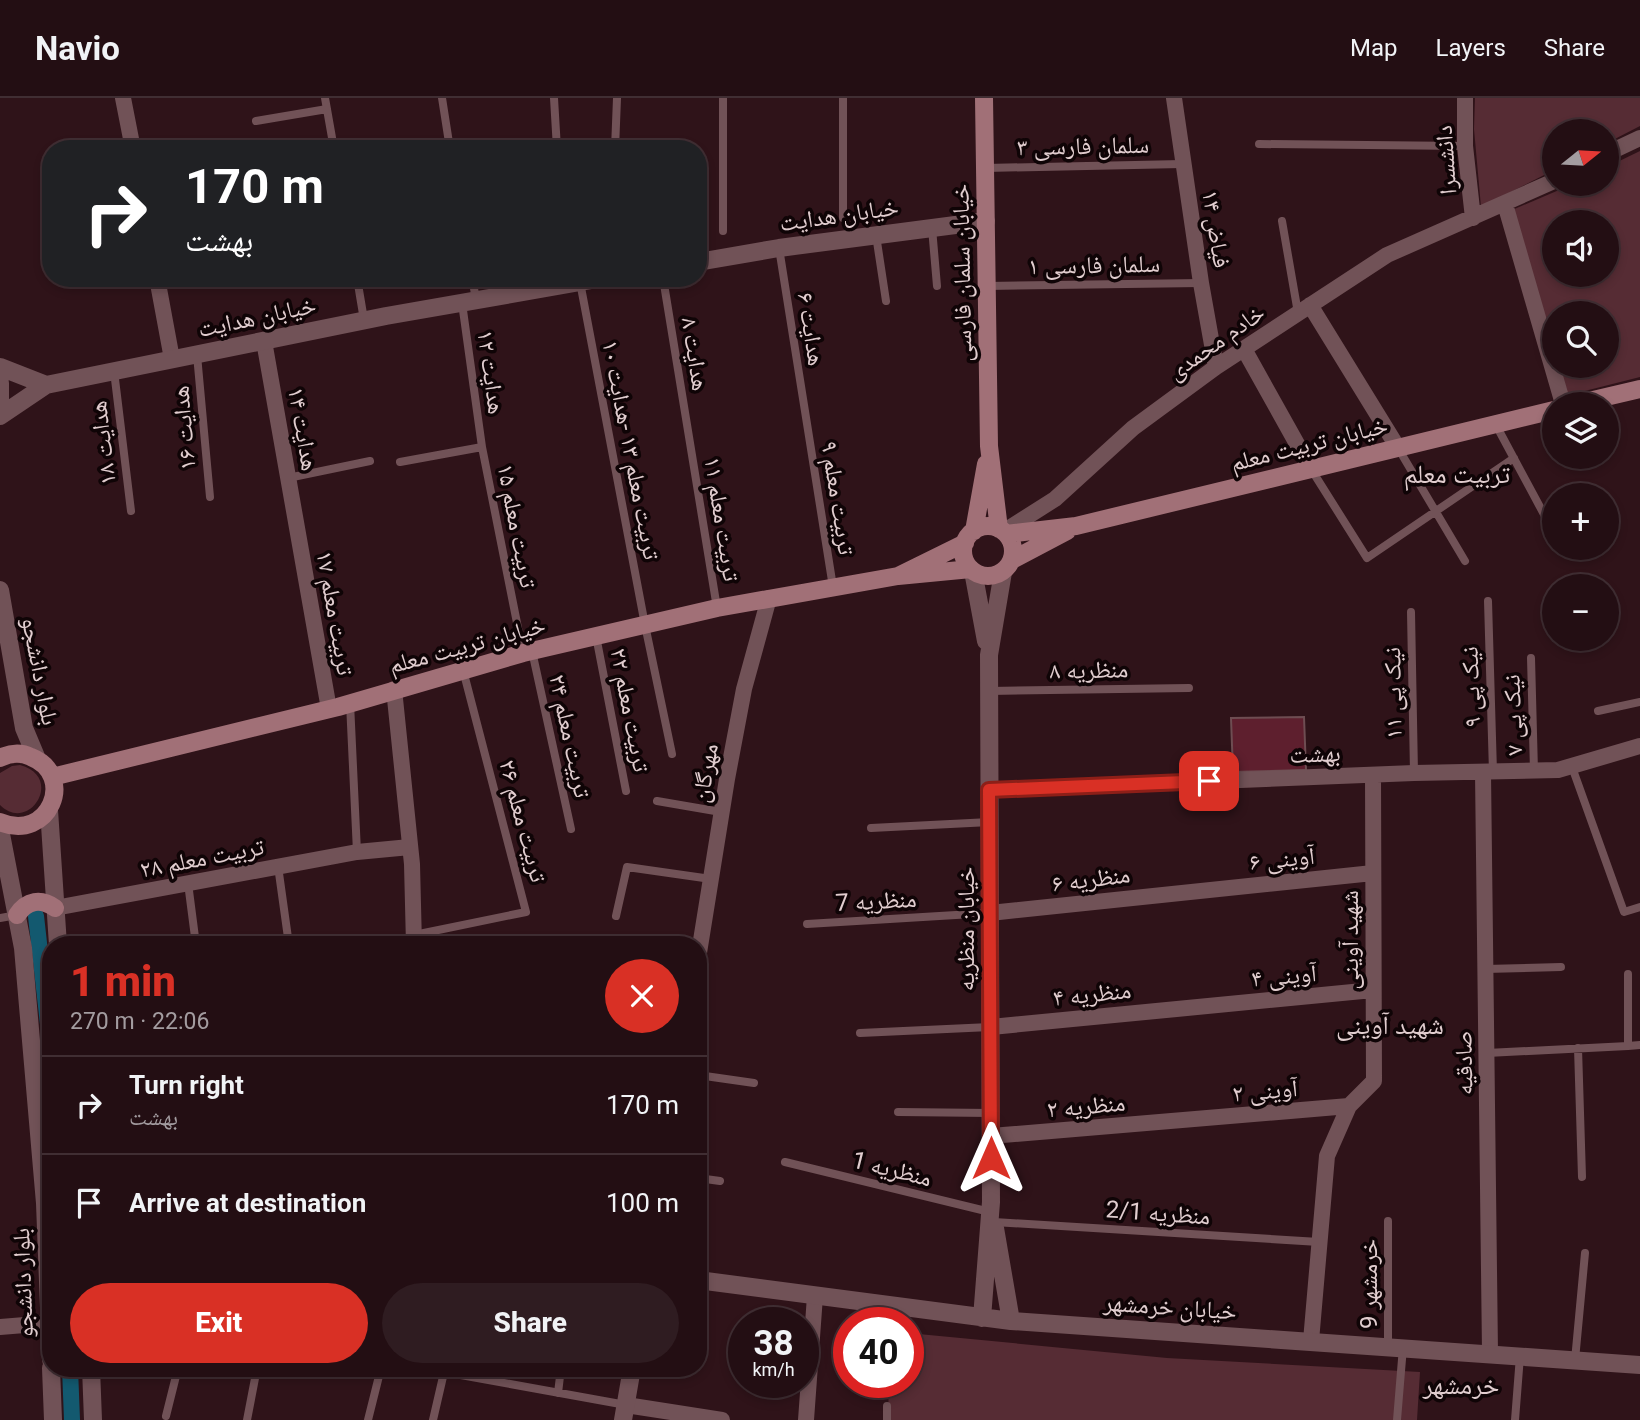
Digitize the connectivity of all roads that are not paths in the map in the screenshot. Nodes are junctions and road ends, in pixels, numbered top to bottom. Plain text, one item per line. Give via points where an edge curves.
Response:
1 (123, 98) edge
2 (326, 98) edge
3 (442, 98) edge
4 (554, 98) edge
5 (617, 98) edge
6 (723, 98) edge
7 (843, 98) edge
8 (984, 98) edge
9 (1174, 98) edge
10 (1465, 98) edge
11 (327, 109) junction
12 (256, 121) dead end
13 (1640, 138) edge
14 (130, 140) edge
15 (332, 140) edge
16 (449, 140) edge
17 (556, 140) edge
18 (615, 140) edge
19 (1259, 144) dead end
20 (1465, 146) junction
21 (1619, 148) edge
22 (1182, 164) junction
23 (985, 168) junction
24 (1542, 187) edge
25 (1505, 204) junction
26 (843, 218) dead end
27 (1473, 218) junction
28 (986, 221) junction
29 (1282, 221) dead end
30 (932, 228) junction
31 (723, 231) dead end
32 (876, 235) junction
33 (779, 248) junction
34 (707, 260) edge
35 (1201, 283) junction
36 (937, 286) dead end
37 (987, 286) junction
38 (159, 287) edge
39 (358, 287) edge
40 (471, 287) edge
41 (543, 287) edge
42 (569, 287) edge
43 (664, 287) edge
44 (886, 301) dead end
45 (469, 302) junction
46 (1304, 309) junction
47 (364, 320) junction
48 (264, 341) junction
49 (1244, 349) junction
50 (197, 355) junction
51 (172, 359) junction
52 (0, 367) edge
53 (1216, 367) junction
54 (114, 371) junction
55 (0, 383) edge
56 (46, 385) junction
57 (1640, 389) edge
58 (1560, 392) edge
59 (1619, 394) edge
60 (0, 404) edge
61 (1542, 413) edge
62 (806, 415) joint
63 (0, 416) edge
64 (1494, 424) junction
65 (688, 436) joint
66 (989, 446) junction
67 (482, 447) junction
68 (1398, 448) junction
69 (1514, 458) junction
70 (370, 461) dead end
71 (400, 462) dead end
72 (1311, 469) junction
73 (288, 478) junction
74 (210, 497) dead end
75 (1542, 510) edge
76 (131, 511) dead end
77 (1436, 512) junction
78 (297, 525) joint
79 (1076, 526) junction
80 (1003, 532) junction
81 (970, 537) junction
82 (1465, 561) dead end
83 (1007, 566) junction
84 (972, 570) junction
85 (898, 576) junction
86 (833, 587) junction
87 (0, 590) edge
88 (769, 598) junction
89 (1488, 601) dead end
90 (717, 608) junction
91 (1411, 612) dead end
92 (645, 625) junction
93 (596, 636) junction
94 (528, 652) junction
95 (989, 655) junction
96 (1531, 658) dead end
97 (463, 670) junction
98 (1189, 688) dead end
99 (394, 689) junction
100 (989, 691) junction
101 (1640, 702) edge
102 (350, 703) junction
103 (329, 709) junction
104 (1598, 711) dead end
105 (1640, 746) edge
106 (672, 754) dead end
107 (0, 758) edge
108 (37, 759) junction
109 (1572, 767) junction
110 (1534, 771) junction
111 (1488, 772) junction
112 (1414, 773) junction
113 (1373, 775) junction
114 (52, 777) junction
115 (989, 790) junction
116 (626, 791) dead end
117 (657, 801) dead end
118 (49, 810) junction
119 (721, 812) junction
120 (0, 822) edge
121 (990, 822) junction
122 (871, 828) dead end
123 (0, 829) edge
124 (571, 829) dead end
125 (410, 847) junction
126 (357, 852) junction
127 (278, 866) junction
128 (1373, 873) junction
129 (711, 879) junction
130 (188, 883) junction
131 (1196, 890) joint
132 (1640, 907) edge
133 (55, 908) junction
134 (990, 914) junction
135 (8, 916) edge
136 (616, 916) dead end
137 (807, 924) dead end
138 (57, 936) edge
139 (195, 936) edge
140 (288, 936) edge
141 (414, 936) edge
142 (430, 936) edge
143 (702, 936) edge
144 (1561, 967) dead end
145 (1485, 969) junction
146 (1628, 974) dead end
147 (1373, 990) junction
148 (1199, 1006) joint
149 (990, 1027) junction
150 (860, 1033) dead end
151 (1640, 1045) edge
152 (1629, 1046) junction
153 (1578, 1048) junction
154 (1486, 1053) junction
155 (707, 1075) edge
156 (754, 1083) dead end
157 (1349, 1106) junction
158 (898, 1112) dead end
159 (991, 1113) junction
160 (1184, 1121) joint
161 (991, 1136) junction
162 (785, 1162) dead end
163 (42, 1168) edge
164 (1582, 1177) dead end
165 (707, 1179) edge
166 (720, 1181) dead end
167 (992, 1212) junction
168 (1388, 1221) dead end
169 (1319, 1242) junction
170 (1585, 1252) dead end
171 (707, 1281) edge
172 (816, 1296) junction
173 (982, 1318) junction
174 (1011, 1321) junction
175 (42, 1324) edge
176 (0, 1327) edge
177 (1311, 1341) junction
178 (1396, 1347) junction
179 (1490, 1353) junction
180 (1520, 1356) junction
181 (1575, 1360) junction
182 (1640, 1365) edge
183 (51, 1377) edge
184 (92, 1377) edge
185 (175, 1377) edge
186 (255, 1377) edge
187 (379, 1377) edge
188 (442, 1377) edge
189 (473, 1377) edge
190 (486, 1377) edge
191 (560, 1377) edge
192 (630, 1377) edge
193 (486, 1380) junction
194 (558, 1393) junction
195 (887, 1406) dead end
196 (624, 1413) edge
197 (166, 1416) dead end
198 (53, 1420) edge
199 (93, 1420) edge
200 (247, 1420) edge
201 (368, 1420) edge
202 (433, 1420) edge
203 (722, 1420) edge
204 (806, 1420) edge
205 (887, 1420) edge
206 (1397, 1420) edge
207 (1515, 1420) edge

1 - 14 street
2 - 11 lane
3 - 16 lane
4 - 17 lane
5 - 18 lane
6 - 31 lane
7 - 26 lane
8 - 23 main road, خیابان سلمان فارسی
9 - 22 street, فیاض ۱۴
10 - 20 street, دانشسرا
11 - 12 lane
11 - 15 lane
13 - 21 street
19 - 20 lane
20 - 27 street, دانشسرا
22 - 23 lane, سلمان فارسی ۳
22 - 35 street, فیاض ۱۴
23 - 28 main road, خیابان سلمان فارسی
24 - 25 street, خادم محمدی
25 - 27 street, خادم محمدی
25 - 58 street
27 - 46 street, خادم محمدی via 1387,255
28 - 30 street, خیابان هدایت
28 - 37 main road, خیابان سلمان فارسی
29 - 46 lane
30 - 32 street, خیابان هدایت
30 - 36 lane
32 - 33 street, خیابان هدایت
32 - 44 lane
33 - 34 street, خیابان هدایت
33 - 62 lane, هدایت ۶
35 - 37 lane, سلمان فارسی ۱
35 - 53 street, فیاض ۱۴
37 - 66 main road, خیابان سلمان فارسی
38 - 51 street
39 - 47 lane
40 - 45 lane, هدایت ۱۲
41 - 45 street, خیابان هدایت
42 - 92 lane, تربیت معلم ۱۳ -هدایت ۱۰
43 - 65 lane, هدایت ۸
45 - 47 street, خیابان هدایت
45 - 67 lane, هدایت ۱۲
46 - 49 street, خادم محمدی
46 - 68 street
47 - 48 street, خیابان هدایت
48 - 50 street, خیابان هدایت
48 - 73 street, هدایت ۱۴
49 - 53 street, خادم محمدی
49 - 72 street
50 - 51 street, خیابان هدایت
50 - 74 lane, هدایت ۱۶
51 - 54 street, خیابان هدایت
52 - 56 street
53 - 80 street, خادم محمدی via 1133,428 1055,499
54 - 56 street, خیابان هدایت
54 - 76 lane, هدایت ۱۸
55 - 60 street
56 - 63 street
57 - 59 main road
61 - 64 main road, خیابان تربیت معلم
62 - 86 lane, تربیت معلم ۹
64 - 68 main road, خیابان تربیت معلم
64 - 69 lane
65 - 90 lane, تربیت معلم ۱۱
66 - 80 main road
66 - 81 main road
67 - 71 lane
67 - 94 lane, تربیت معلم ۱۵
68 - 72 main road, خیابان تربیت معلم
68 - 77 lane
69 - 75 lane
69 - 77 lane
70 - 73 lane
72 - 77 lane via 1367,558
72 - 79 main road, خیابان تربیت معلم
73 - 78 street, هدایت ۱۴
77 - 82 lane
78 - 103 street, تربیت معلم ۱۷
79 - 80 main road
79 - 83 main road
80 - 81 main road via 989,527
80 - 83 main road via 1012,544
81 - 84 main road via 964,558
81 - 85 main road
83 - 84 main road via 988,576
83 - 95 street
84 - 85 main road
84 - 95 street
85 - 86 main road, خیابان تربیت معلم
86 - 88 main road, خیابان تربیت معلم
87 - 108 street, بلوار دانشجو via 24,728
88 - 90 main road, خیابان تربیت معلم
88 - 119 street, مهرگان via 744,689
89 - 111 lane, نیک پی ۹
90 - 92 main road, خیابان تربیت معلم
91 - 112 lane, نیک پی ۱۱
92 - 93 main road, خیابان تربیت معلم
92 - 106 lane, تربیت معلم ۱۳ -هدایت ۱۰
93 - 94 main road, خیابان تربیت معلم
93 - 116 lane, تربیت معلم ۲۲
94 - 97 main road, خیابان تربیت معلم
94 - 124 lane, تربیت معلم ۲۴
95 - 100 street, خیابان منظریه
96 - 110 lane, نیک پی ۷
97 - 99 main road, خیابان تربیت معلم
97 - 142 lane, تربیت معلم ۲۶ via 527,912
98 - 100 lane, منظریه ۸
99 - 102 main road, خیابان تربیت معلم
99 - 125 street
100 - 115 street, خیابان منظریه
101 - 104 lane
102 - 103 main road, خیابان تربیت معلم
102 - 126 lane
103 - 114 main road, خیابان تربیت معلم
105 - 109 street, بهشت
107 - 108 main road via 15,754
108 - 114 main road
109 - 110 street, بهشت
109 - 132 lane via 1624,912
110 - 111 street, بهشت
111 - 112 street, بهشت
111 - 145 street, صادقیه
112 - 113 street, بهشت
113 - 115 street, بهشت
113 - 128 street, شهید آوینی
114 - 118 main road
115 - 121 street, خیابان منظریه
117 - 119 lane
118 - 120 main road via 31,825
118 - 133 street
119 - 129 street, مهرگان
121 - 122 lane
121 - 134 street, خیابان منظریه
123 - 135 street, بلوار دانشجو
125 - 126 street, تربیت معلم ۲۸
125 - 141 street
126 - 127 street, تربیت معلم ۲۸
127 - 130 street, تربیت معلم ۲۸
127 - 140 lane
128 - 131 street, آوینی ۶
128 - 147 street, شهید آوینی
129 - 136 lane via 627,867
129 - 143 street, مهرگان
130 - 133 street, تربیت معلم ۲۸
130 - 139 lane
131 - 134 street, منظریه ۶
133 - 135 main road via 30,902
133 - 138 street
134 - 137 lane, منظریه 7
134 - 149 street, خیابان منظریه
135 - 163 street, بلوار دانشجو via 23,948
144 - 145 lane
145 - 154 street, صادقیه
146 - 152 lane
147 - 148 street, آوینی ۴
147 - 157 street, شهید آوینی via 1374,1081
148 - 149 street, منظریه ۴
149 - 150 lane
149 - 159 street, خیابان منظریه
151 - 152 lane
152 - 153 lane
153 - 154 lane
153 - 164 lane
154 - 179 street, صادقیه
155 - 156 lane
157 - 160 street, آوینی ۲
157 - 169 street, شهید آوینی via 1326,1156
158 - 159 lane
159 - 161 street, خیابان منظریه
160 - 161 street, منظریه ۲
161 - 167 street, خیابان منظریه
162 - 167 lane, منظریه 1
165 - 166 lane
167 - 169 lane, منظریه 2/1
167 - 173 street
167 - 174 street
168 - 178 lane, خرمشهر 9
169 - 177 street, شهید آوینی
170 - 181 lane
171 - 172 street, خیابان خرمشهر
172 - 173 street, خیابان خرمشهر
172 - 204 street
173 - 174 street, خیابان خرمشهر
174 - 177 street, خیابان خرمشهر
175 - 176 street
177 - 178 street, خیابان خرمشهر
178 - 179 street, خیابان خرمشهر
178 - 206 lane, خرمشهر 9
179 - 180 street, خیابان خرمشهر
180 - 181 street, خیابان خرمشهر
180 - 207 lane
181 - 182 street, خیابان خرمشهر
183 - 198 street, بلوار دانشجو
184 - 199 street
185 - 197 lane
186 - 200 lane
187 - 201 lane
188 - 202 lane
189 - 193 lane
190 - 193 lane
191 - 194 lane
192 - 196 street
193 - 194 lane
194 - 196 lane
195 - 205 lane
196 - 203 street

